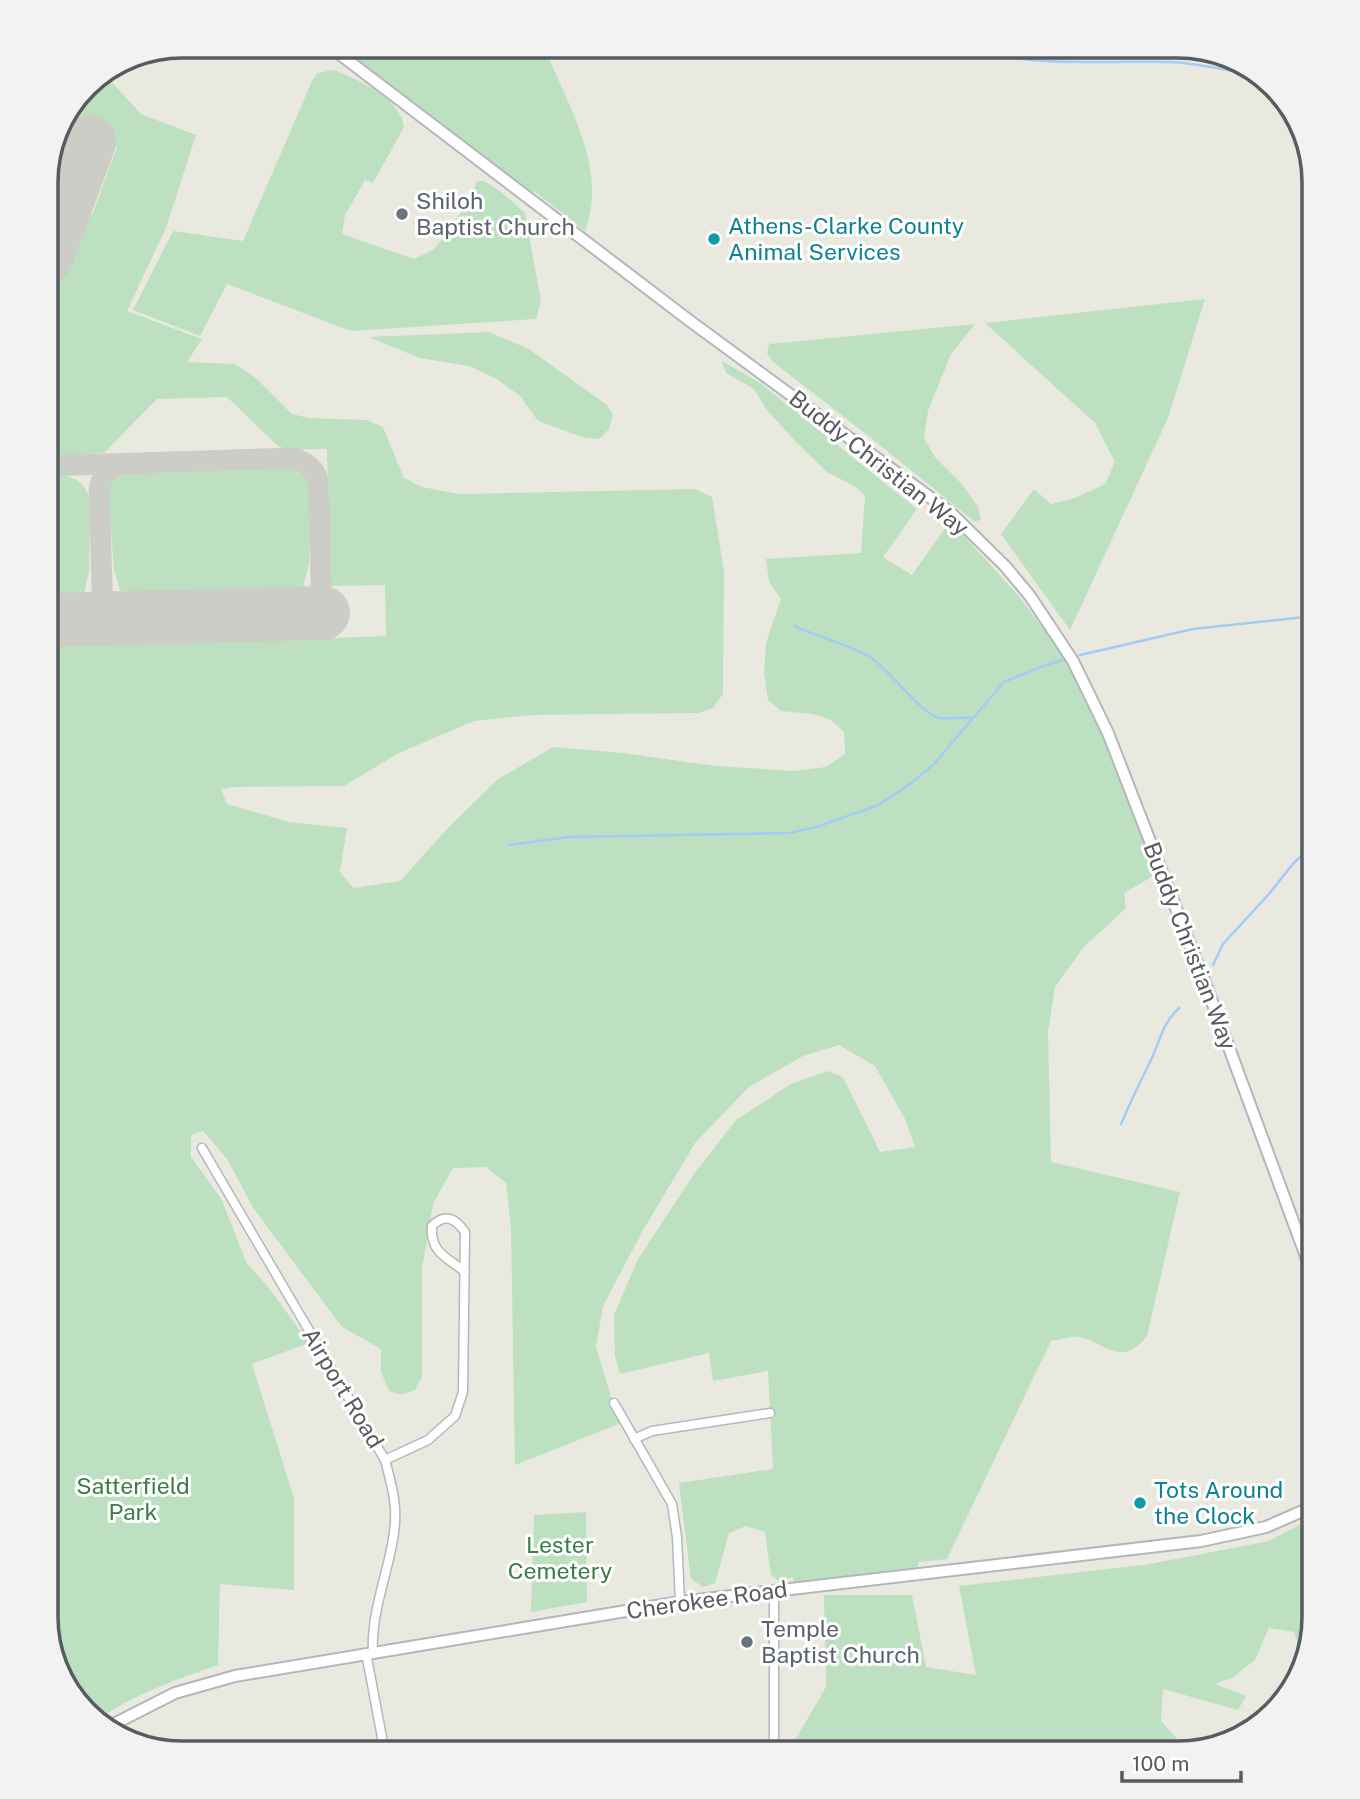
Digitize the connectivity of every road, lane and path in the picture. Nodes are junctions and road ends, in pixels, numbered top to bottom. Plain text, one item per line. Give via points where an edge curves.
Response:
1 (345, 58) edge
2 (202, 1149) dead end
3 (1302, 1245) edge
4 (465, 1272) junction
5 (614, 1403) dead end
6 (770, 1413) dead end
7 (634, 1439) junction
8 (385, 1460) junction
9 (1302, 1511) edge
10 (774, 1590) junction
11 (680, 1602) junction
12 (370, 1653) junction
13 (116, 1722) edge
14 (383, 1741) edge
15 (774, 1741) edge

1 - 3 street, Buddy Christian Way via 608,260 950,512 1030,596 1073,661 1108,733
2 - 8 street, Airport Road
4 - 4 street via 465,1231 449,1217 439,1219 432,1226 434,1247
4 - 8 street via 463,1392 455,1416 428,1440
5 - 7 street
6 - 7 street
7 - 11 street via 672,1504
8 - 12 street, Airport Road via 395,1508 394,1528
9 - 10 street, Cherokee Road via 1266,1527 1201,1541
10 - 11 street, Cherokee Road
10 - 15 street
11 - 12 street, Cherokee Road
12 - 13 street, Cherokee Road via 235,1676 175,1693
12 - 14 street, Airport Road

